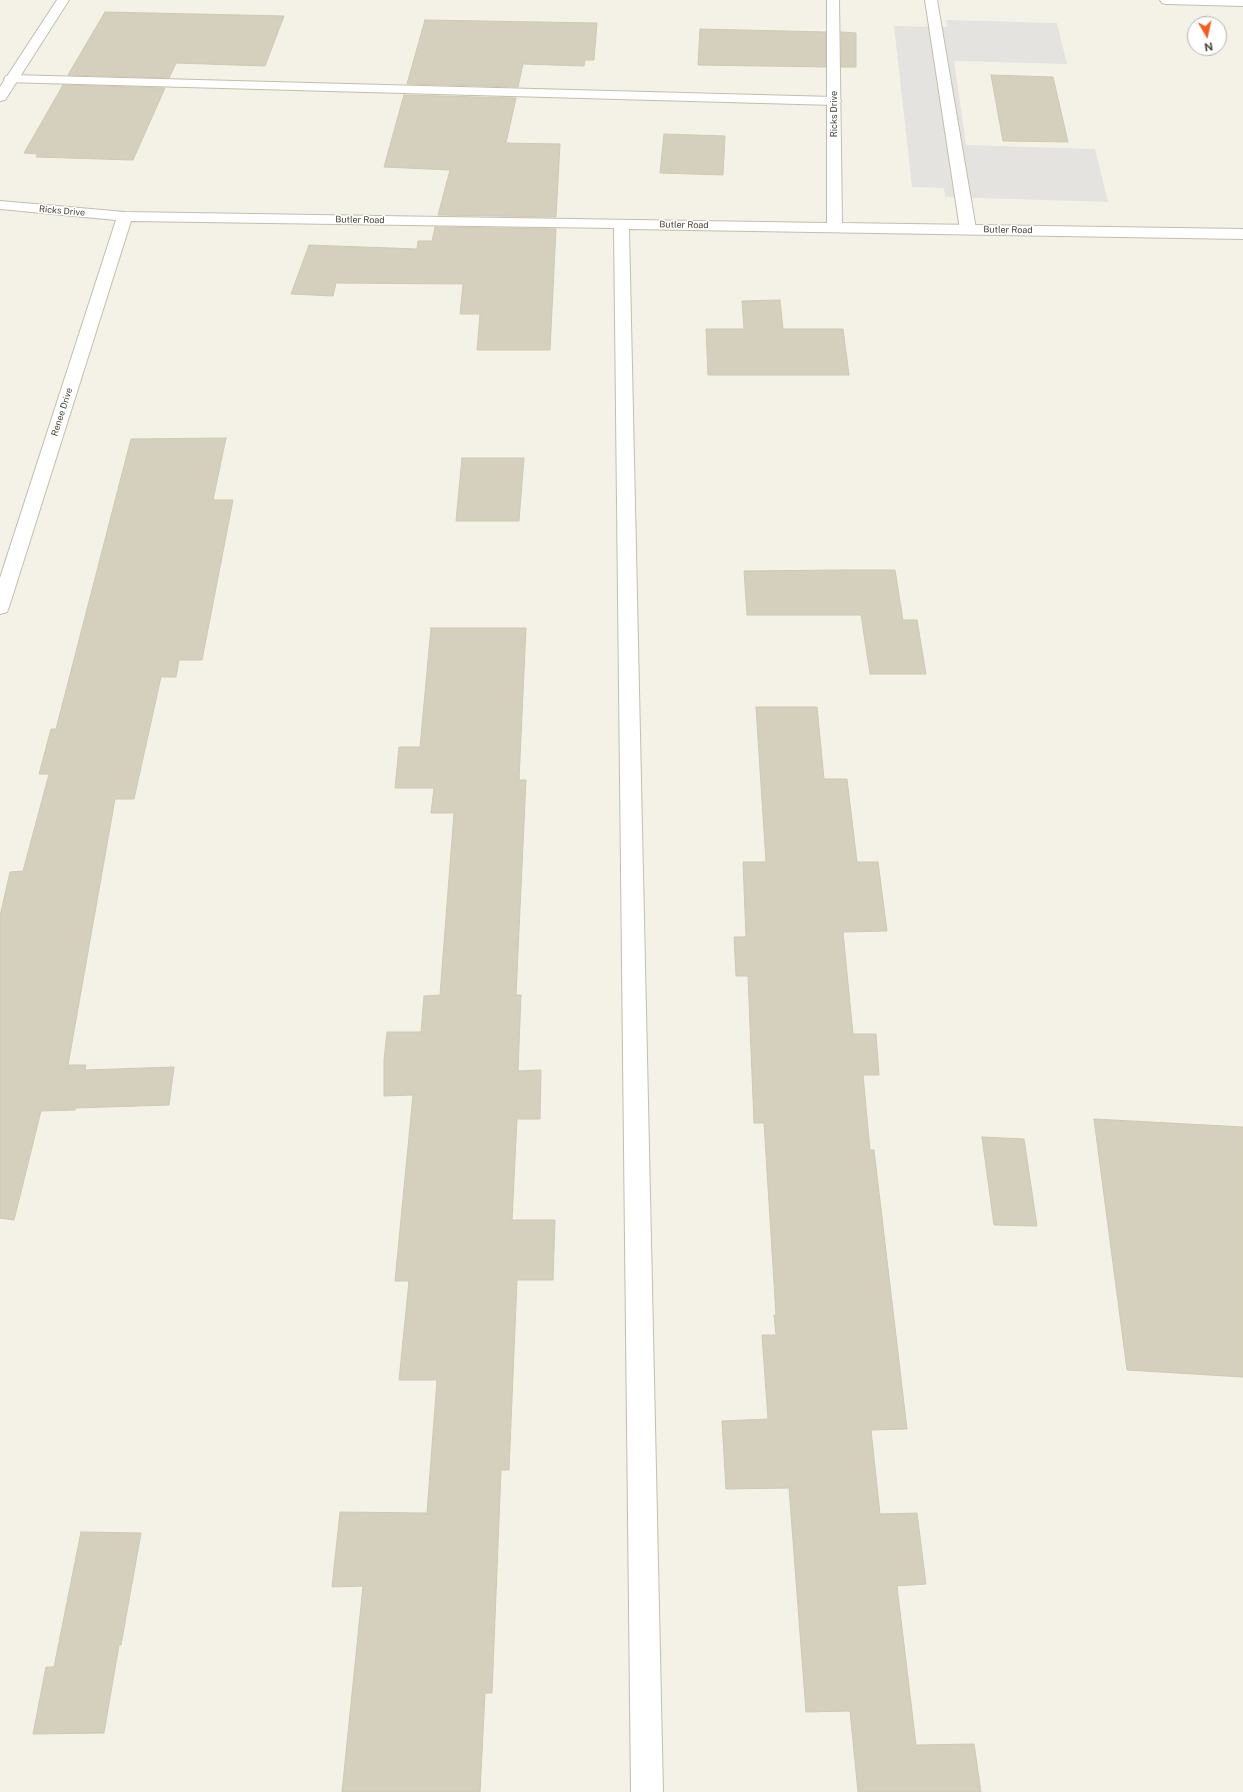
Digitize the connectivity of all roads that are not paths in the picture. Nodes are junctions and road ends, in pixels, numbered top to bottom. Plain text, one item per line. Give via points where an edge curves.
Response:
1 (63, 0) edge
2 (833, 0) edge
3 (931, 0) edge
4 (1166, 0) edge
5 (1243, 2) edge
6 (11, 79) junction
7 (0, 97) edge
8 (834, 102) junction
9 (0, 205) edge
10 (125, 216) junction
11 (621, 224) junction
12 (835, 227) junction
13 (968, 229) junction
14 (1243, 234) edge
15 (0, 607) edge
16 (647, 1792) edge

1 - 6 street
2 - 8 street, Ricks Drive
3 - 13 street
4 - 5 street
6 - 7 street
6 - 8 street
8 - 12 street, Ricks Drive
9 - 10 street, Ricks Drive
10 - 11 street, Butler Road
10 - 15 street, Renee Drive
11 - 12 street, Butler Road
11 - 16 street
12 - 13 street, Butler Road
13 - 14 street, Butler Road

